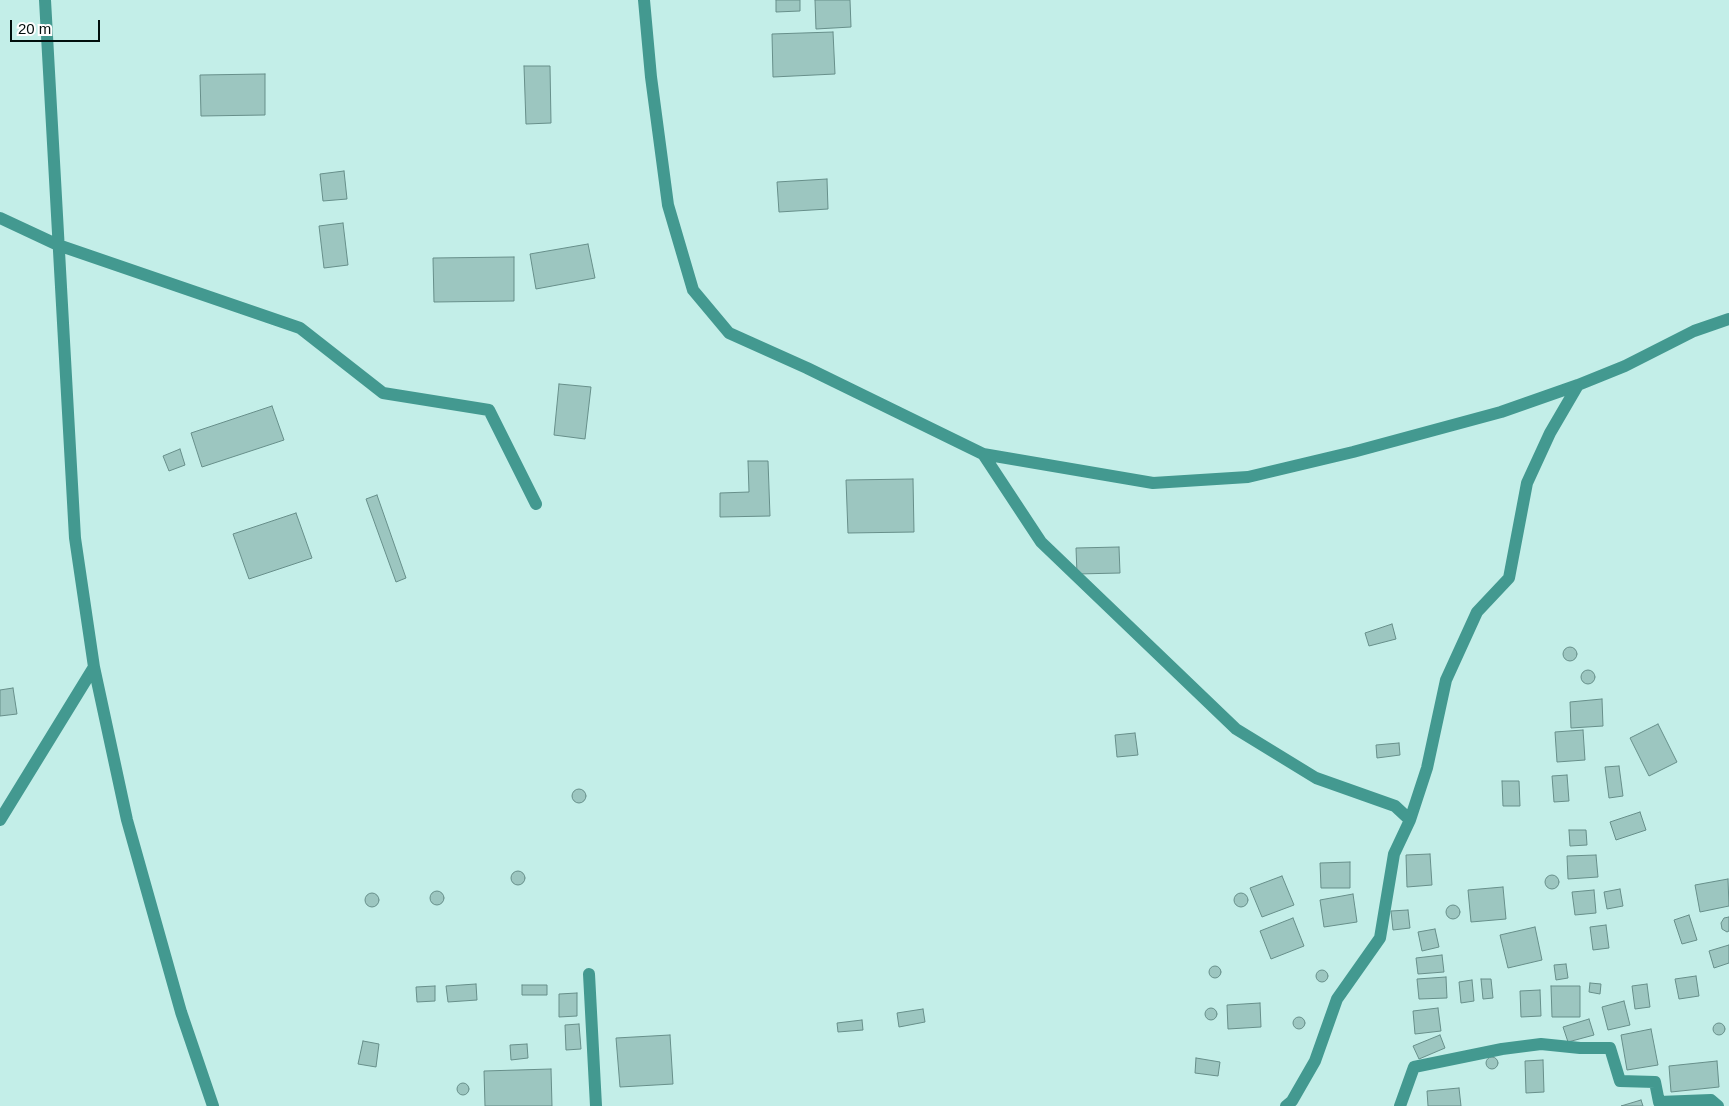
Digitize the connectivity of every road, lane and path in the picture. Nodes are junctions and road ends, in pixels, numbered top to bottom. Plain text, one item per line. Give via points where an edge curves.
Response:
1 (45, 0) edge
2 (644, 0) edge
3 (0, 218) edge
4 (58, 245) junction
5 (1729, 319) edge
6 (1578, 385) junction
7 (983, 454) junction
8 (536, 504) dead end
9 (94, 668) junction
10 (0, 820) edge
11 (1410, 820) junction
12 (589, 974) dead end
13 (213, 1106) edge
14 (596, 1106) edge
15 (1286, 1106) edge
16 (1400, 1106) edge
17 (1718, 1106) edge

1 - 4 street
2 - 7 street via 668,205 693,290 729,333
3 - 4 street
4 - 8 street via 300,328 383,393 489,410
4 - 9 street via 75,538
5 - 6 street via 1694,331
6 - 7 street via 1501,412 1248,477 1153,483
6 - 11 street via 1550,433 1527,483 1509,578 1477,612 1446,680 1427,768
7 - 11 street via 1041,542 1236,729 1316,778 1395,806
9 - 10 street
9 - 13 street via 127,820 181,1012
11 - 15 street via 1394,854 1380,938 1337,999 1315,1061
12 - 14 street
16 - 17 street via 1414,1067 1541,1044 1610,1048 1620,1081 1655,1082 1659,1102 1711,1100

